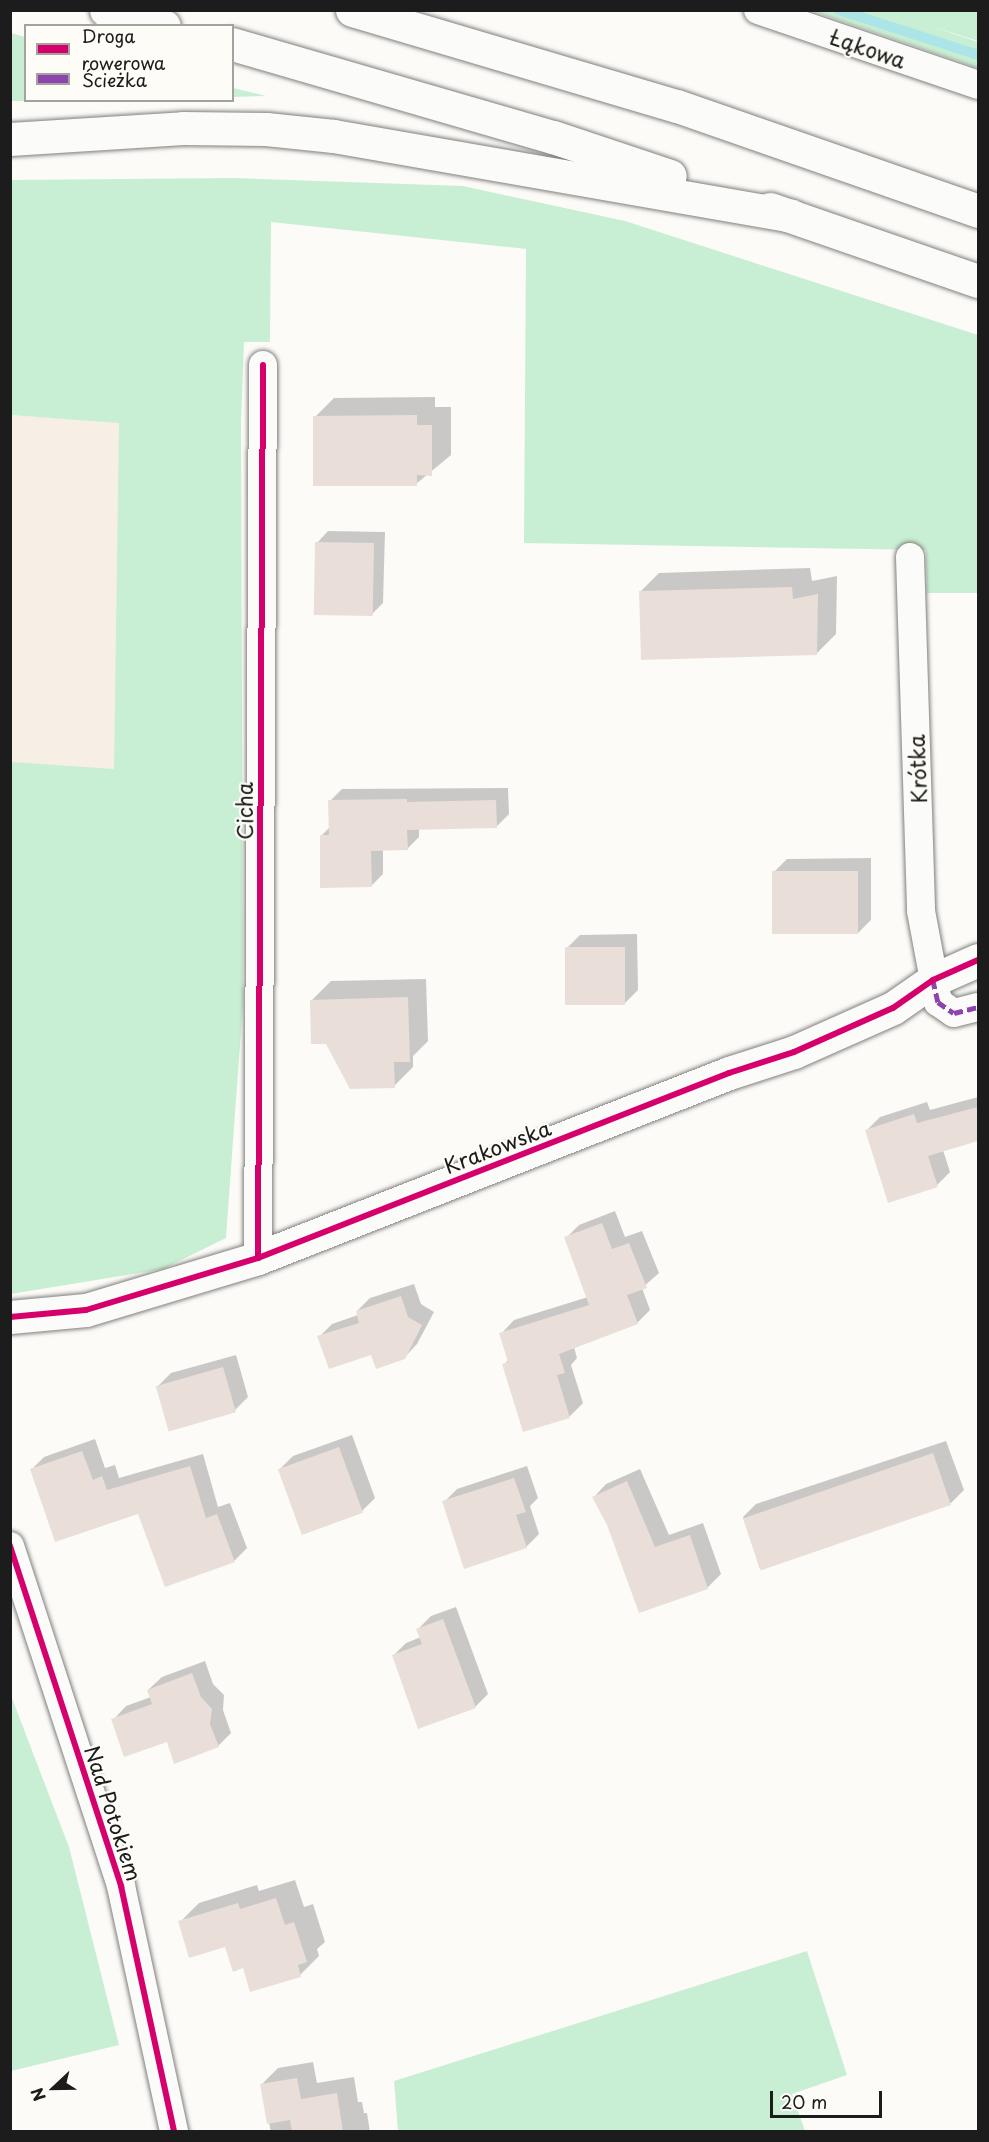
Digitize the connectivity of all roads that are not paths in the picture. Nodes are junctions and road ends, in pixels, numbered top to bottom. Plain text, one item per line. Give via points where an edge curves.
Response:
1 (106, 10) edge
2 (352, 10) edge
3 (758, 10) edge
4 (157, 24) edge
5 (234, 45) edge
6 (978, 85) edge
7 (10, 139) edge
8 (978, 211) edge
9 (791, 216) junction
10 (978, 281) edge
11 (263, 365) dead end
12 (910, 557) dead end
13 (978, 960) edge
14 (933, 980) junction
15 (978, 1007) edge
16 (258, 1258) junction
17 (10, 1317) edge
18 (10, 1546) edge
19 (174, 2132) edge

1 - 4 main road
2 - 8 main road via 677,106
3 - 6 street, Łąkowa
5 - 9 main road via 553,137
7 - 9 main road via 183,128 266,129 334,136
9 - 10 main road
11 - 16 street, Cicha
12 - 14 street, Krótka via 921,911
13 - 14 main road, Krakowska
14 - 15 street, Krótka via 938,1002 954,1013
14 - 16 main road, Krakowska via 893,1008 794,1052 718,1077
16 - 17 main road, Krakowska via 86,1310
18 - 19 street, Nad Potokiem via 121,1886

